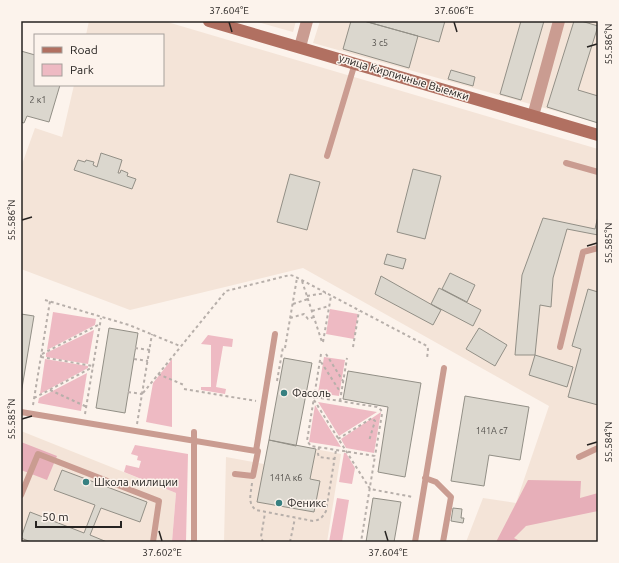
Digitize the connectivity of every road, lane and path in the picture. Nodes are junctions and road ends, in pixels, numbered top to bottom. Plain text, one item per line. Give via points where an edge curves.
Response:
1 (209, 21) edge
2 (307, 21) edge
3 (559, 21) edge
4 (300, 47) junction
5 (355, 63) junction
6 (532, 116) junction
7 (598, 135) edge
8 (327, 156) dead end
9 (566, 163) dead end
10 (598, 172) edge
11 (598, 248) edge
12 (297, 278) junction
13 (302, 280) junction
14 (326, 293) junction
15 (331, 296) junction
16 (308, 297) junction
17 (45, 300) dead end
18 (50, 301) junction
19 (293, 304) junction
20 (329, 306) junction
21 (359, 310) junction
22 (312, 311) junction
23 (314, 317) junction
24 (101, 318) junction
25 (290, 318) junction
26 (100, 324) junction
27 (152, 334) junction
28 (275, 334) dead end
29 (181, 346) junction
30 (353, 347) dead end
31 (560, 347) dead end
32 (135, 348) dead end
33 (285, 348) dead end
34 (150, 350) junction
35 (321, 354) dead end
36 (326, 354) dead end
37 (41, 356) junction
38 (347, 358) dead end
39 (134, 359) dead end
40 (427, 359) dead end
41 (148, 361) junction
42 (320, 361) junction
43 (93, 367) junction
44 (444, 368) dead end
45 (158, 374) junction
46 (343, 381) junction
47 (184, 385) dead end
48 (50, 390) junction
49 (184, 390) dead end
50 (128, 392) dead end
51 (142, 393) junction
52 (342, 393) junction
53 (34, 398) junction
54 (314, 398) junction
55 (340, 401) junction
56 (264, 403) junction
57 (33, 405) dead end
58 (87, 407) junction
59 (21, 412) edge
60 (86, 414) dead end
61 (136, 431) junction
62 (194, 432) dead end
63 (338, 439) junction
64 (194, 441) junction
65 (369, 441) dead end
66 (319, 447) junction
67 (598, 448) edge
68 (336, 450) junction
69 (256, 451) junction
70 (346, 452) junction
71 (375, 456) junction
72 (579, 457) dead end
73 (334, 459) junction
74 (235, 474) dead end
75 (253, 476) junction
76 (425, 478) junction
77 (370, 489) junction
78 (21, 495) edge
79 (422, 498) junction
80 (265, 513) junction
81 (294, 518) junction
82 (153, 542) edge
83 (194, 542) edge
84 (263, 542) edge
85 (290, 542) edge
86 (361, 542) edge
87 (415, 542) edge
88 (443, 542) edge

1 - 4 street, улица Кирпичные Выемки
2 - 4 street
3 - 6 street
4 - 5 street, улица Кирпичные Выемки
5 - 6 street, улица Кирпичные Выемки
5 - 8 lane
6 - 7 street, улица Кирпичные Выемки
9 - 10 lane
11 - 31 lane via 583,252
12 - 13 path
12 - 19 path
12 - 29 path via 290,275 227,290
13 - 14 path
13 - 16 path
14 - 15 path
14 - 16 path
15 - 20 path
15 - 21 path
16 - 19 path
16 - 22 path
17 - 18 path
18 - 24 path
18 - 37 path
19 - 25 path
20 - 22 path
20 - 23 path via 323,342
21 - 30 path
21 - 40 path via 427,346
22 - 23 path
23 - 25 path via 308,319 304,314
24 - 26 path
24 - 27 path
25 - 33 path
26 - 37 path
26 - 43 path
27 - 29 path
27 - 34 path
28 - 56 lane
29 - 45 path
32 - 34 path
34 - 41 path
35 - 42 path
36 - 46 path
37 - 43 path
37 - 53 path
38 - 46 path
39 - 41 path
41 - 51 path
42 - 52 path
42 - 54 path
43 - 48 path
43 - 58 path
44 - 76 lane
45 - 47 path
45 - 51 path
46 - 52 path
48 - 53 path
48 - 58 path
49 - 56 path
50 - 51 path
51 - 61 path
52 - 55 path
53 - 57 path
54 - 55 path
54 - 63 path
54 - 66 path via 307,441 311,446
55 - 71 path via 377,407 381,410
56 - 69 lane
58 - 60 path
59 - 61 lane
61 - 64 lane
62 - 64 lane
63 - 65 path via 372,418 375,421
63 - 70 path
64 - 69 lane
64 - 83 lane
66 - 68 path
66 - 73 path via 319,457
67 - 72 lane
68 - 70 path
68 - 73 path
69 - 75 lane
70 - 71 path
70 - 77 path
71 - 77 path
73 - 81 path via 323,516 313,520
74 - 75 lane
75 - 80 path via 251,504 256,510
76 - 79 lane
76 - 88 lane via 434,481 451,496
77 - 79 path
77 - 86 path
78 - 82 lane via 38,454 159,502
79 - 87 lane
80 - 81 path
80 - 84 path via 261,537
81 - 85 path

